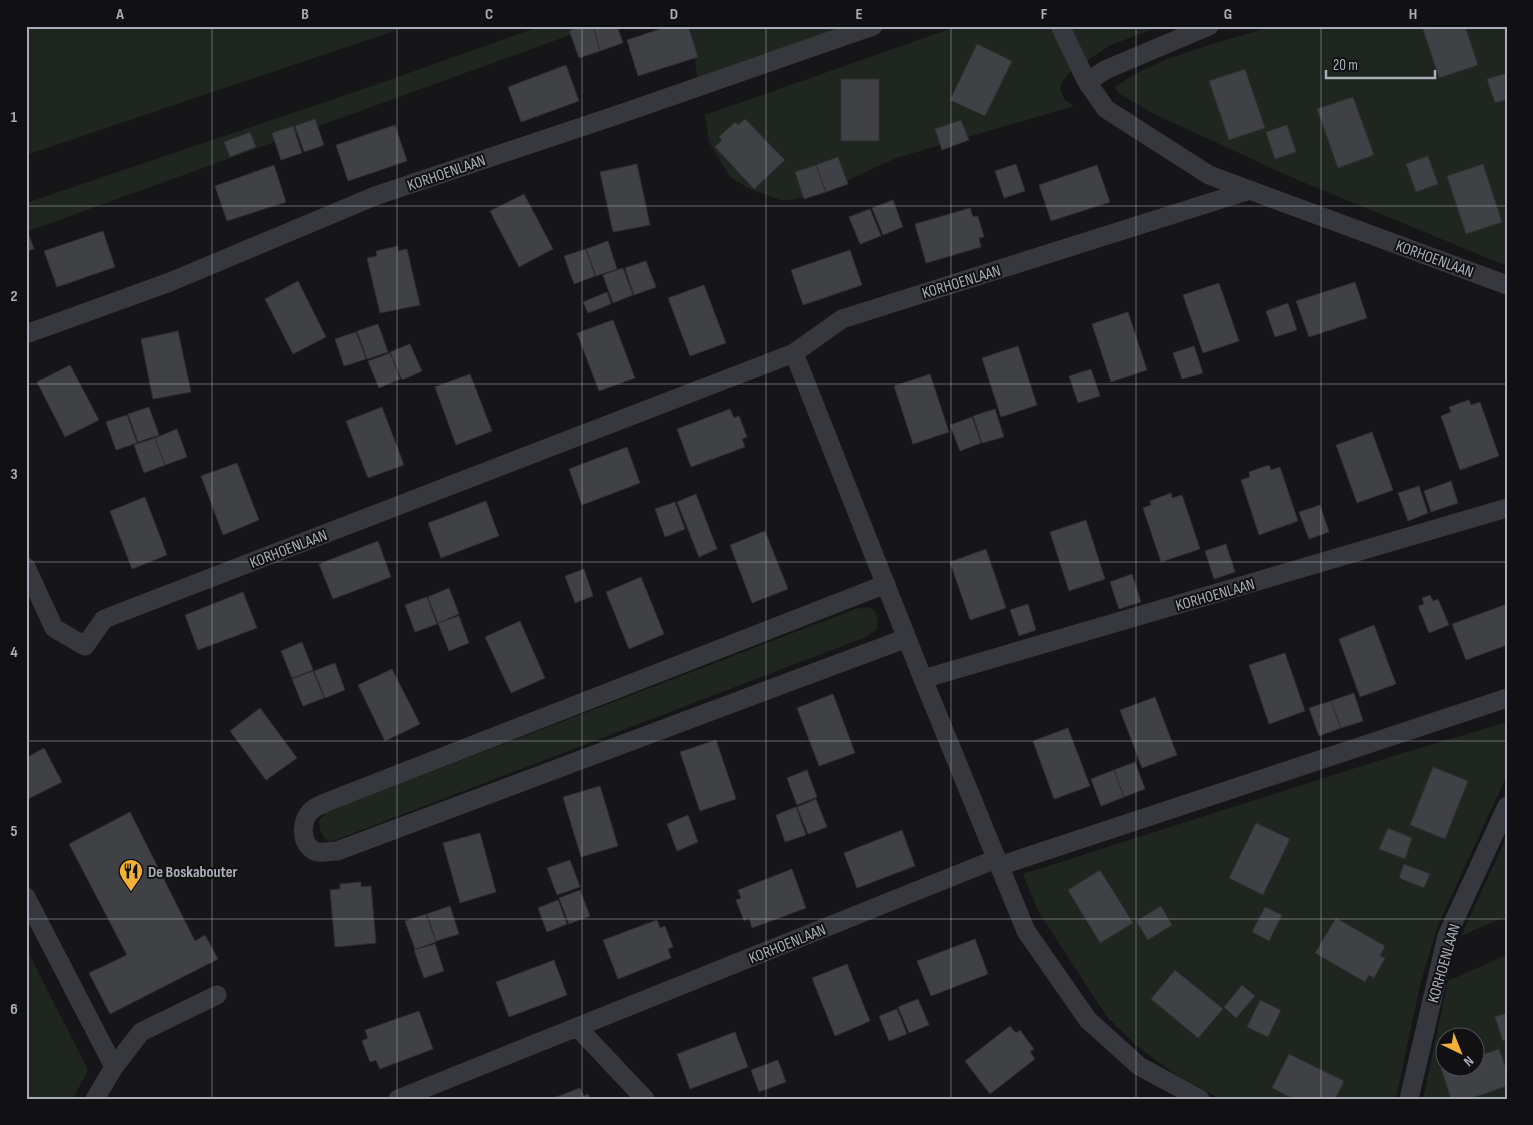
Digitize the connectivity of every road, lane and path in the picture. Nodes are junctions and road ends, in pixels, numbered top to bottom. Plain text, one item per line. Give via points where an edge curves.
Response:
1 (873, 26) edge
2 (1060, 26) edge
3 (1210, 26) edge
4 (1087, 82) junction
5 (1250, 190) junction
6 (1507, 285) edge
7 (26, 334) edge
8 (794, 353) junction
9 (1507, 508) edge
10 (26, 568) edge
11 (886, 584) junction
12 (907, 638) junction
13 (922, 679) junction
14 (1507, 698) edge
15 (1507, 806) edge
16 (998, 863) junction
17 (26, 897) edge
18 (217, 995) dead end
19 (577, 1027) junction
20 (114, 1067) junction
21 (96, 1099) edge
22 (398, 1099) edge
23 (645, 1099) edge
24 (1200, 1099) edge
25 (1409, 1099) edge

1 - 7 lane, KORHOENLAAN via 375,196 170,282
2 - 4 lane, KORHOENLAAN
3 - 4 lane via 1105,70
4 - 5 lane, KORHOENLAAN via 1106,109 1209,175
5 - 6 lane, KORHOENLAAN
5 - 8 lane, KORHOENLAAN via 842,319
8 - 10 lane, KORHOENLAAN via 104,619 85,646 54,628
8 - 11 lane
9 - 13 lane, KORHOENLAAN
11 - 12 lane
11 - 12 lane via 327,802 312,809 302,832 308,846 318,852 337,851
12 - 13 lane
13 - 16 lane
14 - 16 lane, KORHOENLAAN
15 - 25 lane, KORHOENLAAN via 1447,936
16 - 19 lane, KORHOENLAAN
16 - 24 lane via 1026,931 1088,1020 1139,1066
17 - 20 lane
18 - 20 lane via 140,1032
19 - 22 lane, KORHOENLAAN
19 - 23 lane
20 - 21 lane

